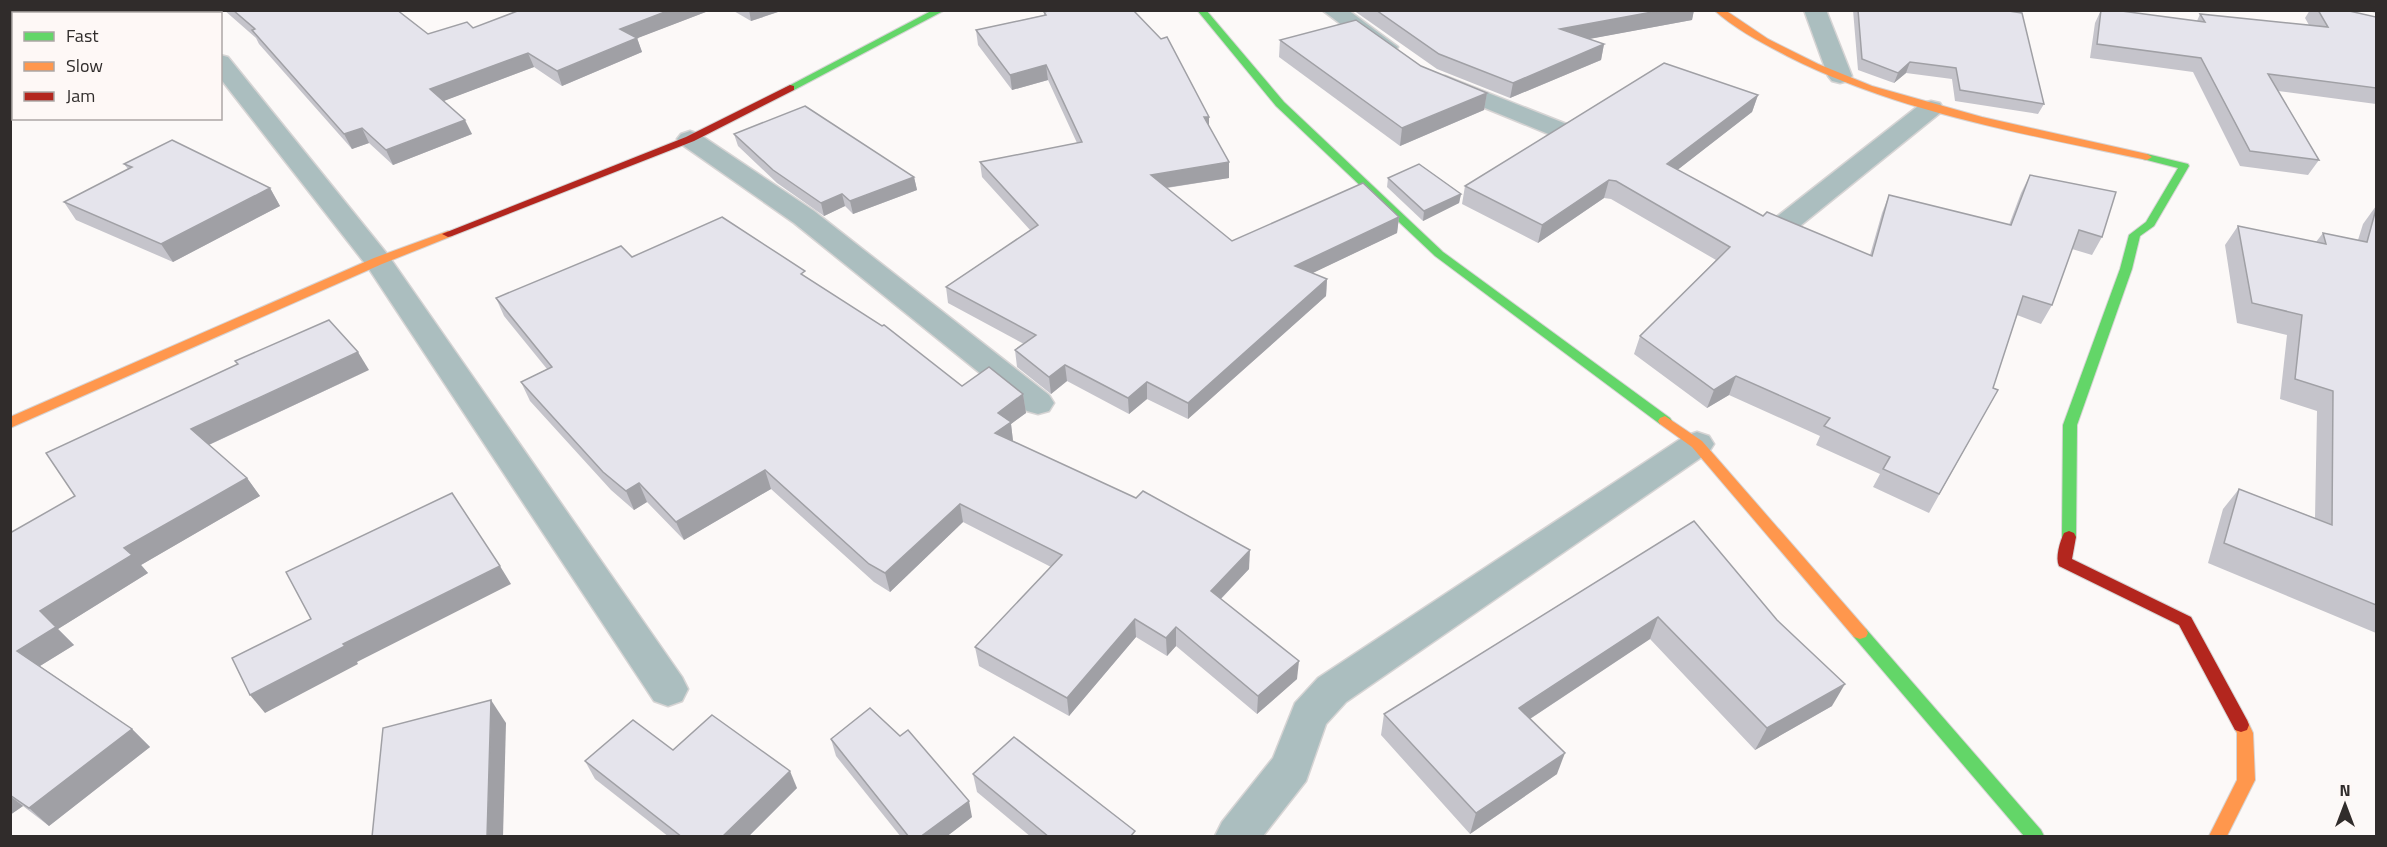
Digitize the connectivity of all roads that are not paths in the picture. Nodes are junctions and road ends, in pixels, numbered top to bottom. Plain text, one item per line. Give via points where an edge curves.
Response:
1 (941, 10) edge
2 (1201, 10) edge
3 (1334, 10) edge
4 (1718, 10) edge
5 (1815, 10) edge
6 (1402, 58) edge
7 (222, 65) edge
8 (1428, 76) edge
9 (1840, 76) junction
10 (1931, 108) junction
11 (1560, 130) edge
12 (690, 139) junction
13 (1785, 224) edge
14 (378, 261) junction
15 (1038, 403) dead end
16 (10, 423) edge
17 (1697, 444) junction
18 (668, 688) dead end
19 (1237, 837) edge
20 (2035, 837) edge
21 (2218, 837) edge

1 - 12 street
2 - 17 street via 1280,104 1439,254
3 - 6 street
4 - 9 street via 1734,24 1780,50
5 - 9 street
7 - 14 street
8 - 11 street
9 - 10 street
10 - 13 street
10 - 21 street via 2184,166 2150,224 2135,235 2070,425 2070,532 2064,562 2185,621 2246,733 2246,780
12 - 14 street
12 - 15 street via 804,217
14 - 16 street
14 - 18 street
17 - 19 street via 1332,690 1309,715 1291,768
17 - 20 street

